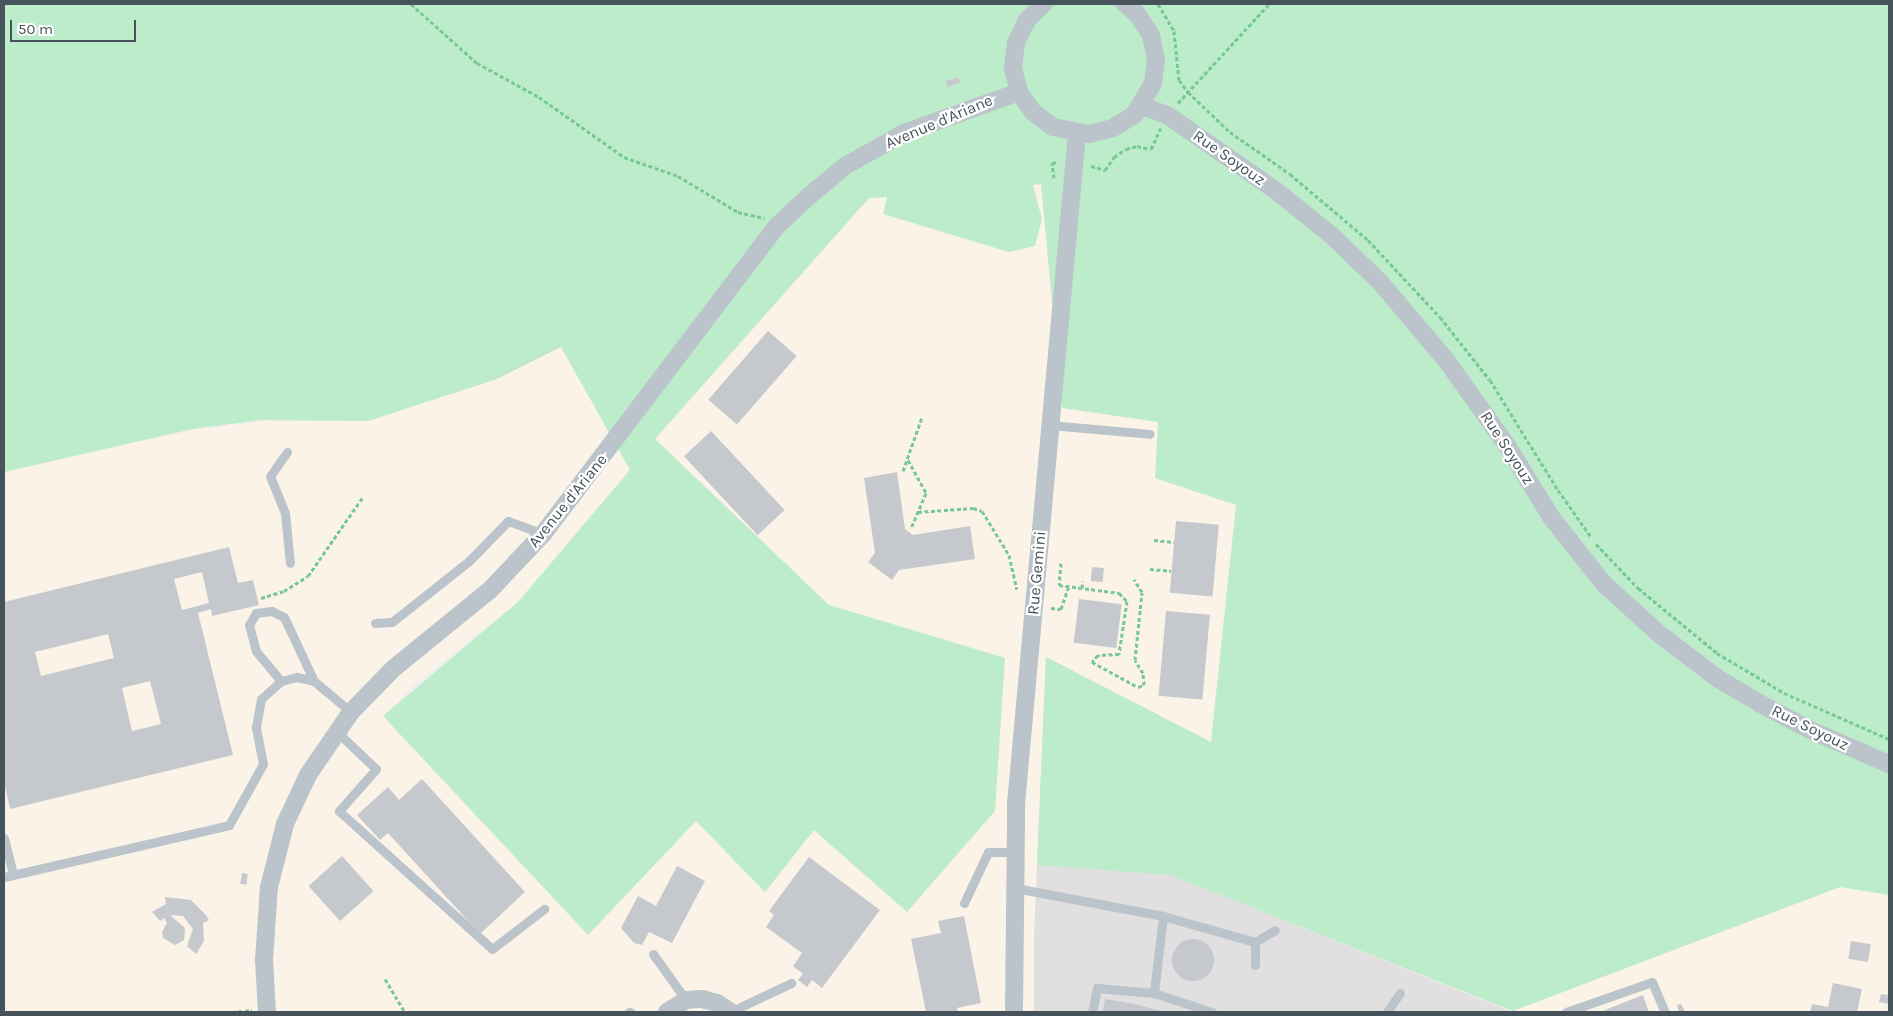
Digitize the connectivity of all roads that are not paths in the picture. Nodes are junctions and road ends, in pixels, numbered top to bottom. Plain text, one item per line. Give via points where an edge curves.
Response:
1 (1044, 4) edge
2 (1125, 4) edge
3 (1019, 92) junction
4 (1142, 106) junction
5 (1076, 134) junction
6 (1050, 426) junction
7 (1150, 434) dead end
8 (287, 452) dead end
9 (543, 534) junction
10 (290, 563) dead end
11 (375, 623) dead end
12 (280, 681) junction
13 (314, 681) junction
14 (351, 712) junction
15 (336, 731) junction
16 (1889, 764) edge
17 (4, 838) edge
18 (1016, 852) junction
19 (13, 874) junction
20 (4, 877) edge
21 (1015, 888) junction
22 (964, 903) dead end
23 (544, 909) dead end
24 (1163, 916) junction
25 (1275, 930) dead end
26 (1255, 942) junction
27 (653, 954) dead end
28 (1256, 965) dead end
29 (790, 984) dead end
30 (1154, 993) junction
31 (1400, 994) dead end
32 (686, 1000) junction
33 (267, 1012) edge
34 (667, 1012) edge
35 (730, 1012) edge
36 (1014, 1012) edge
37 (1092, 1012) edge
38 (1212, 1012) edge
39 (1387, 1012) edge
40 (1566, 1012) edge
41 (1665, 1012) edge

1 - 3 street via 1027,20 1016,43 1013,68
2 - 4 street via 1145,24 1154,46 1156,72
3 - 5 street via 1042,120
3 - 9 street, Avenue d'Ariane via 992,99 887,143 845,166 777,226
4 - 5 street via 1113,128
4 - 16 street, Rue Soyouz via 1167,115 1275,190 1330,234 1380,282 1446,360 1506,444 1551,517 1604,584 1658,633 1717,678 1760,704
5 - 6 street, Rue Gemini
6 - 7 lane
6 - 18 street, Rue Gemini via 1017,795
8 - 10 lane via 270,476 285,512
9 - 11 lane via 508,521 469,561 392,622
9 - 14 street, Avenue d'Ariane via 490,590 394,668
12 - 13 lane via 296,677
12 - 13 lane via 256,651 249,625 256,613 272,611 284,617
12 - 19 lane via 261,699 256,727 263,764 229,824
13 - 14 lane
14 - 15 street, Avenue d'Ariane
15 - 23 lane via 376,769 339,811 492,950
15 - 33 street, Avenue d'Ariane via 308,775 285,824 269,887 264,960
17 - 19 lane
18 - 21 street, Rue Gemini
18 - 22 lane via 988,852
19 - 20 lane
21 - 24 lane
21 - 36 street, Rue Gemini
24 - 26 lane
24 - 30 lane
25 - 26 lane
26 - 28 lane
27 - 32 lane
29 - 35 lane
30 - 37 lane via 1097,988
30 - 38 lane
31 - 39 lane
32 - 34 street
32 - 35 street via 702,999 717,1003
40 - 41 lane via 1652,982

